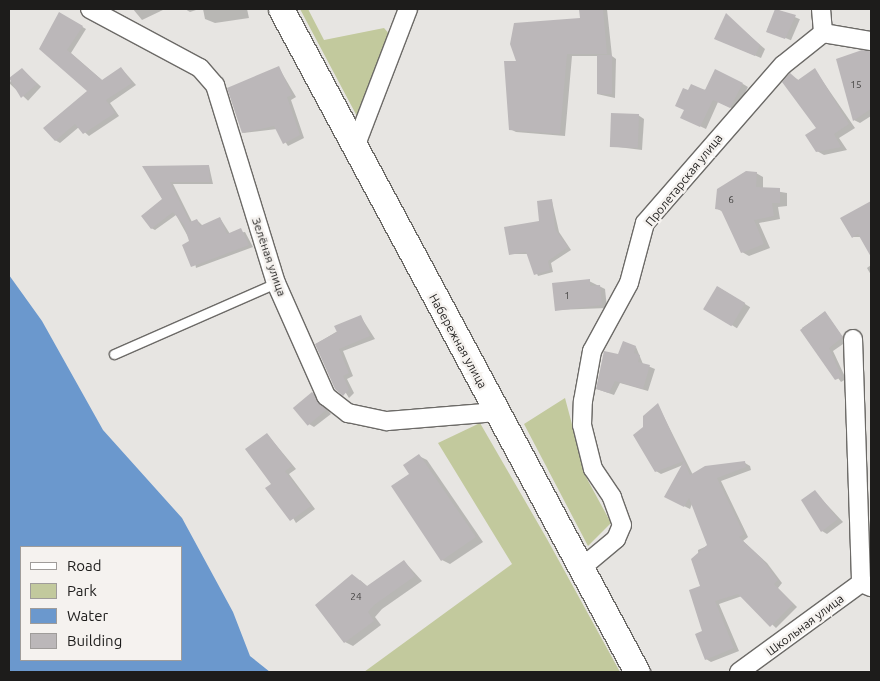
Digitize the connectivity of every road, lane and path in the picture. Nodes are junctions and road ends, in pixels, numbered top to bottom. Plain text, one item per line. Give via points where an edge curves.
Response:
1 (90, 9) edge
2 (280, 9) edge
3 (408, 9) edge
4 (821, 9) edge
5 (823, 33) junction
6 (871, 41) edge
7 (355, 147) junction
8 (276, 283) junction
9 (854, 339) dead end
10 (114, 354) dead end
11 (497, 412) junction
12 (580, 569) junction
13 (866, 585) edge
14 (637, 672) edge
15 (739, 672) edge

1 - 8 street, Зелёная улица via 200,68 215,85
2 - 7 street, Набережная улица
3 - 7 street
4 - 5 street
5 - 6 street
5 - 12 street, Пролетарская улица via 783,65 645,223 629,283 592,351 583,401 582,425 593,469 612,497 622,525 616,539
7 - 11 street, Набережная улица
8 - 10 lane
8 - 11 street, Зелёная улица via 326,396 348,413 387,420
9 - 13 street
11 - 12 street, Набережная улица
12 - 14 street, Набережная улица
13 - 15 street, Школьная улица

